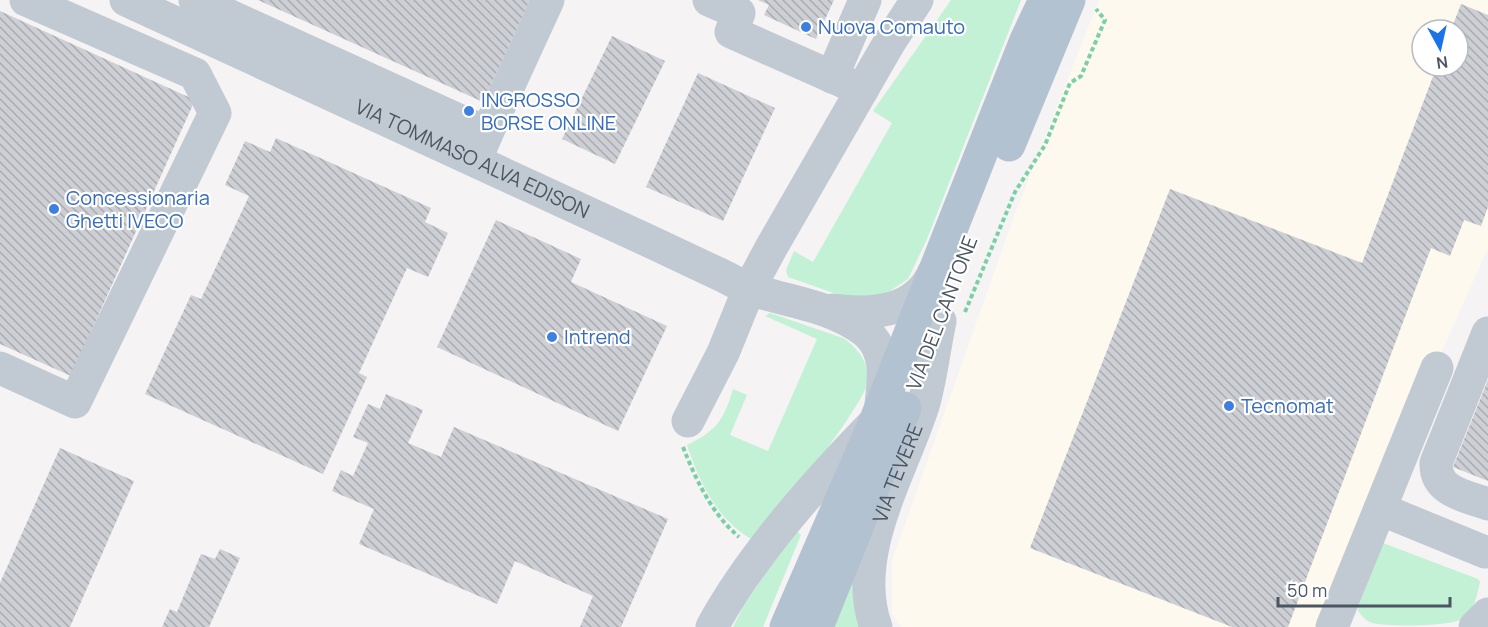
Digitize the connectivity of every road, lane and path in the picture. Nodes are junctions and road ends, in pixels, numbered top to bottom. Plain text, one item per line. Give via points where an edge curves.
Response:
1 (26, 0) edge
2 (126, 0) edge
3 (195, 0) edge
4 (548, 0) edge
5 (709, 0) edge
6 (865, 0) edge
7 (917, 0) edge
8 (1043, 0) edge
9 (1069, 0) edge
10 (1093, 0) edge
11 (832, 77) junction
12 (862, 90) junction
13 (482, 146) junction
14 (934, 272) junction
15 (749, 289) junction
16 (822, 309) junction
17 (951, 319) junction
18 (1488, 333) edge
19 (0, 368) edge
20 (1437, 368) dead end
21 (878, 414) junction
22 (688, 421) joint
23 (1488, 504) edge
24 (1380, 509) junction
25 (1485, 552) dead end
26 (761, 554) junction
27 (1488, 614) edge
28 (712, 627) edge
29 (786, 627) edge
30 (817, 627) edge
31 (876, 627) edge
32 (1332, 627) edge
33 (1476, 627) edge

1 - 19 street via 195,74 214,113 75,402
2 - 13 street, VIA TOMMASO ALVA EDISON
3 - 13 street
4 - 13 street
5 - 11 street via 739,13 731,32
6 - 11 street
7 - 12 street
8 - 14 main road, VIA DEL CANTONE
9 - 17 main road, VIA DEL CANTONE via 997,174
10 - 17 path via 1105,20 1081,76 1070,83 1046,145 1015,192
11 - 12 street
12 - 15 street
13 - 15 street, VIA TOMMASO ALVA EDISON
14 - 16 street, VIA TOMMASO ALVA EDISON via 922,291 891,310 866,313
14 - 21 main road, VIA DEL CANTONE
15 - 16 street, VIA TOMMASO ALVA EDISON
15 - 22 street via 726,346
16 - 21 street, VIA TOMMASO ALVA EDISON via 861,329 875,343 884,371
17 - 30 main road, VIA DEL CANTONE
17 - 31 street, VIA TEVERE via 876,535 870,560 869,596
18 - 23 street via 1436,463 1436,475 1444,487
20 - 24 street
21 - 26 street, VIA DEL CANTONE
21 - 29 main road, VIA DEL CANTONE
22 - 26 path via 682,445 694,475 710,504 736,535
24 - 25 street
24 - 32 street
26 - 28 street, VIA DEL CANTONE
27 - 33 street

